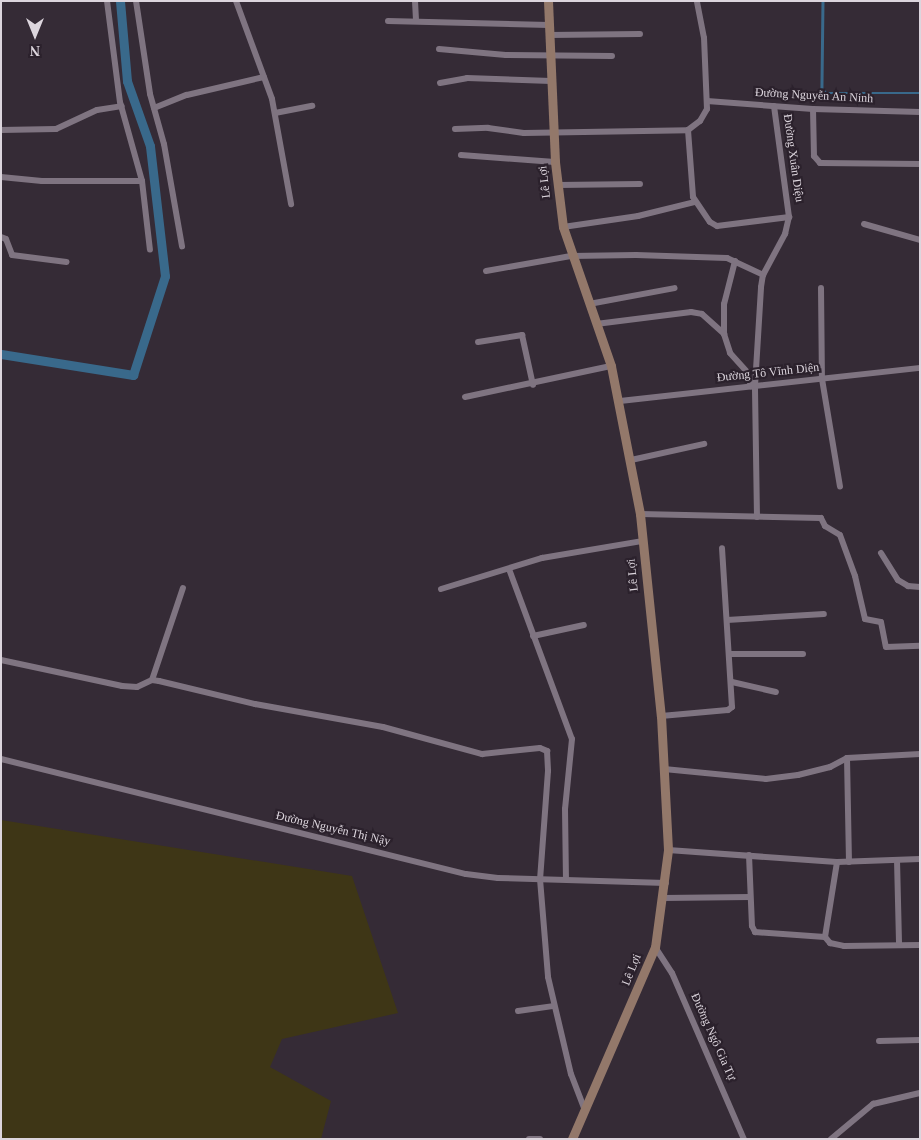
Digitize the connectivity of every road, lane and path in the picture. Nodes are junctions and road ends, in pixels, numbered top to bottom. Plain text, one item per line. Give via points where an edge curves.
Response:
1 (107, 1) edge
2 (136, 1) edge
3 (236, 1) edge
4 (415, 1) edge
5 (548, 1) edge
6 (697, 1) edge
7 (388, 21) dead end
8 (416, 21) junction
9 (549, 30) junction
10 (640, 34) dead end
11 (439, 49) dead end
12 (549, 53) junction
13 (612, 56) dead end
14 (264, 77) junction
15 (550, 81) junction
16 (440, 83) dead end
17 (707, 101) junction
18 (122, 106) junction
19 (312, 106) dead end
20 (774, 106) junction
21 (154, 108) junction
22 (813, 109) junction
23 (920, 112) edge
24 (275, 113) junction
25 (455, 129) dead end
26 (1, 130) edge
27 (688, 130) junction
28 (553, 133) junction
29 (461, 155) dead end
30 (555, 162) junction
31 (920, 164) edge
32 (1, 177) edge
33 (142, 181) junction
34 (640, 184) dead end
35 (558, 185) junction
36 (695, 202) junction
37 (291, 204) dead end
38 (789, 217) junction
39 (864, 224) dead end
40 (563, 227) junction
41 (1, 237) edge
42 (920, 240) edge
43 (182, 246) dead end
44 (150, 250) dead end
45 (571, 256) junction
46 (735, 261) junction
47 (67, 262) dead end
48 (486, 271) dead end
49 (763, 275) junction
50 (675, 288) dead end
51 (821, 288) dead end
52 (588, 304) junction
53 (596, 324) junction
54 (724, 334) junction
55 (478, 342) dead end
56 (611, 366) junction
57 (920, 368) edge
58 (822, 379) junction
59 (534, 385) junction
60 (753, 386) junction
61 (465, 397) dead end
62 (620, 401) junction
63 (704, 444) dead end
64 (631, 460) junction
65 (840, 487) dead end
66 (640, 514) junction
67 (757, 517) junction
68 (642, 541) junction
69 (722, 548) dead end
70 (881, 553) dead end
71 (509, 569) junction
72 (920, 587) edge
73 (182, 588) dead end
74 (441, 589) dead end
75 (824, 614) dead end
76 (728, 620) junction
77 (584, 625) dead end
78 (533, 636) junction
79 (920, 646) edge
80 (729, 654) junction
81 (803, 654) dead end
82 (1, 660) edge
83 (152, 680) junction
84 (732, 682) junction
85 (776, 692) dead end
86 (661, 716) junction
87 (920, 754) edge
88 (847, 758) junction
89 (1, 759) edge
90 (664, 769) junction
91 (668, 850) junction
92 (749, 855) junction
93 (920, 859) edge
94 (897, 860) junction
95 (837, 862) junction
96 (849, 862) junction
97 (566, 878) junction
98 (540, 879) junction
99 (666, 883) junction
100 (750, 897) junction
101 (663, 898) junction
102 (826, 937) junction
103 (899, 944) junction
104 (920, 945) edge
105 (654, 947) junction
106 (553, 1006) junction
107 (518, 1010) dead end
108 (920, 1040) edge
109 (879, 1041) dead end
110 (920, 1093) edge
111 (585, 1110) junction
112 (529, 1139) edge
113 (540, 1139) edge
114 (572, 1139) edge
115 (744, 1139) edge
116 (831, 1139) edge

1 - 18 street
2 - 21 street
3 - 14 street
4 - 8 street
5 - 9 street, Lê Lợi
6 - 17 street via 704,38
7 - 8 street
8 - 9 street
9 - 10 street
9 - 12 street, Lê Lợi
11 - 12 street via 506,55
12 - 13 street
12 - 15 street, Lê Lợi
14 - 21 street via 187,95
14 - 24 street
15 - 16 street via 467,78
15 - 28 street, Lê Lợi
17 - 20 street, Đường Nguyễn An Ninh
17 - 27 street via 704,118
18 - 26 street via 97,110 56,129
18 - 33 street
19 - 24 street
20 - 22 street, Đường Nguyễn An Ninh
20 - 38 street, Đường Xuân Diệu
21 - 43 street
22 - 23 street, Đường Nguyễn An Ninh
22 - 31 street via 814,156 820,163
24 - 37 street
25 - 28 street via 473,127
27 - 28 street
27 - 36 street
28 - 30 street, Lê Lợi
29 - 30 street
30 - 35 street, Lê Lợi
32 - 33 street via 42,182
33 - 44 street
34 - 35 street
35 - 40 street, Lê Lợi
36 - 38 street via 717,226
36 - 40 street via 652,213
38 - 49 street, Đường Xuân Diệu via 785,234
39 - 42 street
40 - 45 street, Lê Lợi
41 - 47 street via 6,240 12,255
45 - 46 street via 716,257
45 - 48 street
45 - 52 street, Lê Lợi
46 - 49 street
46 - 54 street via 724,304
49 - 60 street, Đường Xuân Diệu
50 - 52 street
51 - 58 street
52 - 53 street, Lê Lợi
53 - 54 street via 691,312 702,314
53 - 56 street, Lê Lợi
54 - 60 street via 730,353 748,372
55 - 59 street via 522,335
56 - 59 street
56 - 62 street, Lê Lợi
57 - 58 street, Đường Tô Vĩnh Diện
58 - 60 street, Đường Tô Vĩnh Diện
58 - 65 street
59 - 61 street
60 - 62 street, Đường Tô Vĩnh Diện
60 - 67 street, Đường Xuân Diệu
62 - 64 street, Lê Lợi
63 - 64 street
64 - 66 street, Lê Lợi
66 - 67 street
66 - 68 street, Lê Lợi
67 - 79 street via 821,518 825,526 840,536 855,576 865,619 881,622 886,647
68 - 71 street via 558,554
68 - 86 street, Lê Lợi
69 - 76 street
70 - 72 street via 898,580 908,586
71 - 74 street
71 - 78 street
73 - 83 street
75 - 76 street
76 - 80 street
77 - 78 street
78 - 97 street via 572,739 566,809
80 - 81 street
80 - 84 street
82 - 83 street via 122,686 137,687
83 - 98 street via 383,727 482,754 544,749 549,757
84 - 85 street
84 - 86 street via 730,709
86 - 90 street, Lê Lợi
87 - 88 street
88 - 90 street via 830,767 798,776 766,780
88 - 96 street
89 - 98 street, Đường Nguyễn Thị Nậy via 466,874
90 - 91 street, Lê Lợi
91 - 92 street
91 - 99 street, Lê Lợi
92 - 95 street
92 - 100 street
93 - 94 street
94 - 96 street
94 - 103 street
95 - 96 street
95 - 102 street
97 - 98 street, Đường Nguyễn Thị Nậy
97 - 99 street, Đường Nguyễn Thị Nậy
98 - 106 street
99 - 101 street, Lê Lợi
100 - 101 street
100 - 102 street via 755,932
101 - 105 street, Lê Lợi
102 - 103 street via 836,945
103 - 104 street
105 - 111 street, Lê Lợi
105 - 115 street, Đường Ngô Gia Tự via 672,973
106 - 107 street
106 - 111 street via 571,1074
108 - 109 street
110 - 116 street via 889,1098 868,1107
111 - 114 street, Lê Lợi
112 - 113 street

